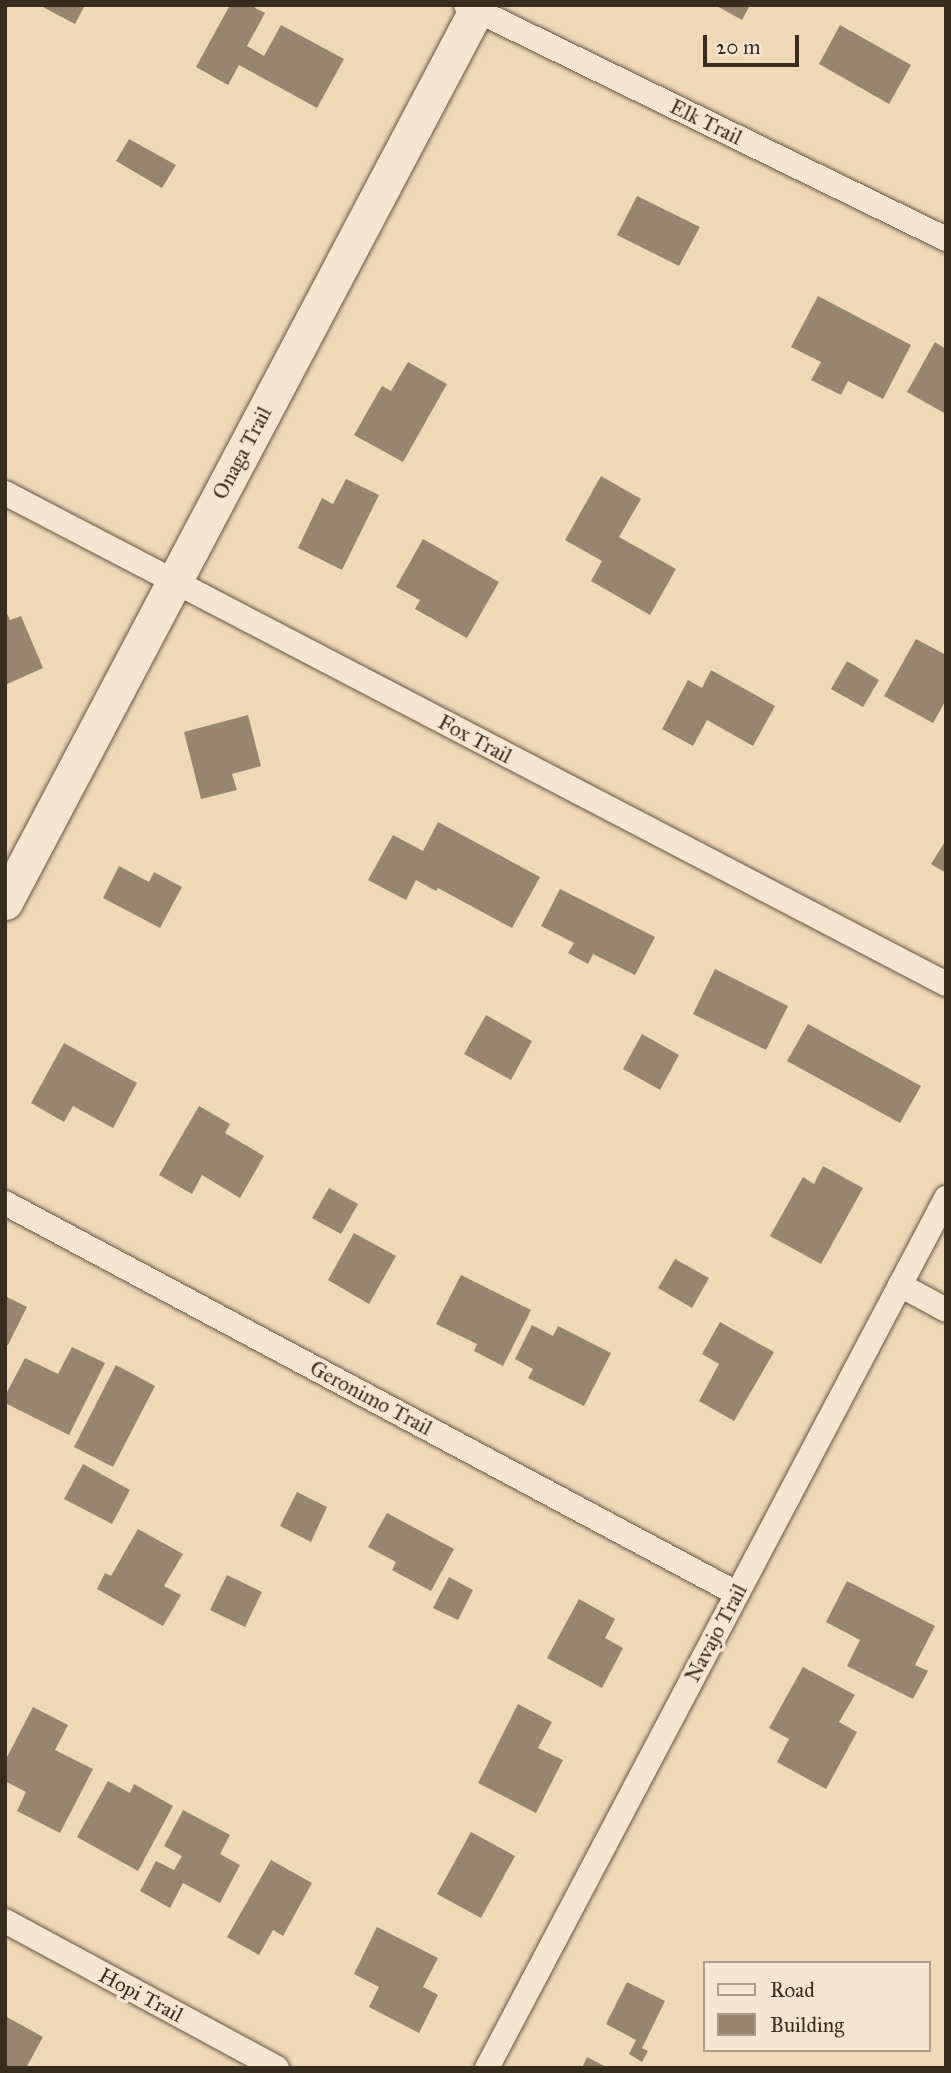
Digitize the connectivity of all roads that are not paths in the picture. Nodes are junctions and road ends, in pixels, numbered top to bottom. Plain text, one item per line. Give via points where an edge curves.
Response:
1 (474, 7) edge
2 (946, 239) edge
3 (5, 493) edge
4 (174, 582) junction
5 (5, 902) edge
6 (946, 984) edge
7 (946, 1198) edge
8 (5, 1203) edge
9 (900, 1285) junction
10 (946, 1310) edge
11 (736, 1593) junction
12 (5, 1921) edge
13 (277, 2068) edge
14 (487, 2068) edge

1 - 2 street, Elk Trail
1 - 4 street, Onaga Trail
3 - 4 street, Fox Trail
4 - 5 street, Onaga Trail
4 - 6 street, Fox Trail
7 - 9 street, Navajo Trail
8 - 11 street, Geronimo Trail
9 - 10 street
9 - 11 street, Navajo Trail
11 - 14 street, Navajo Trail
12 - 13 street, Hopi Trail

